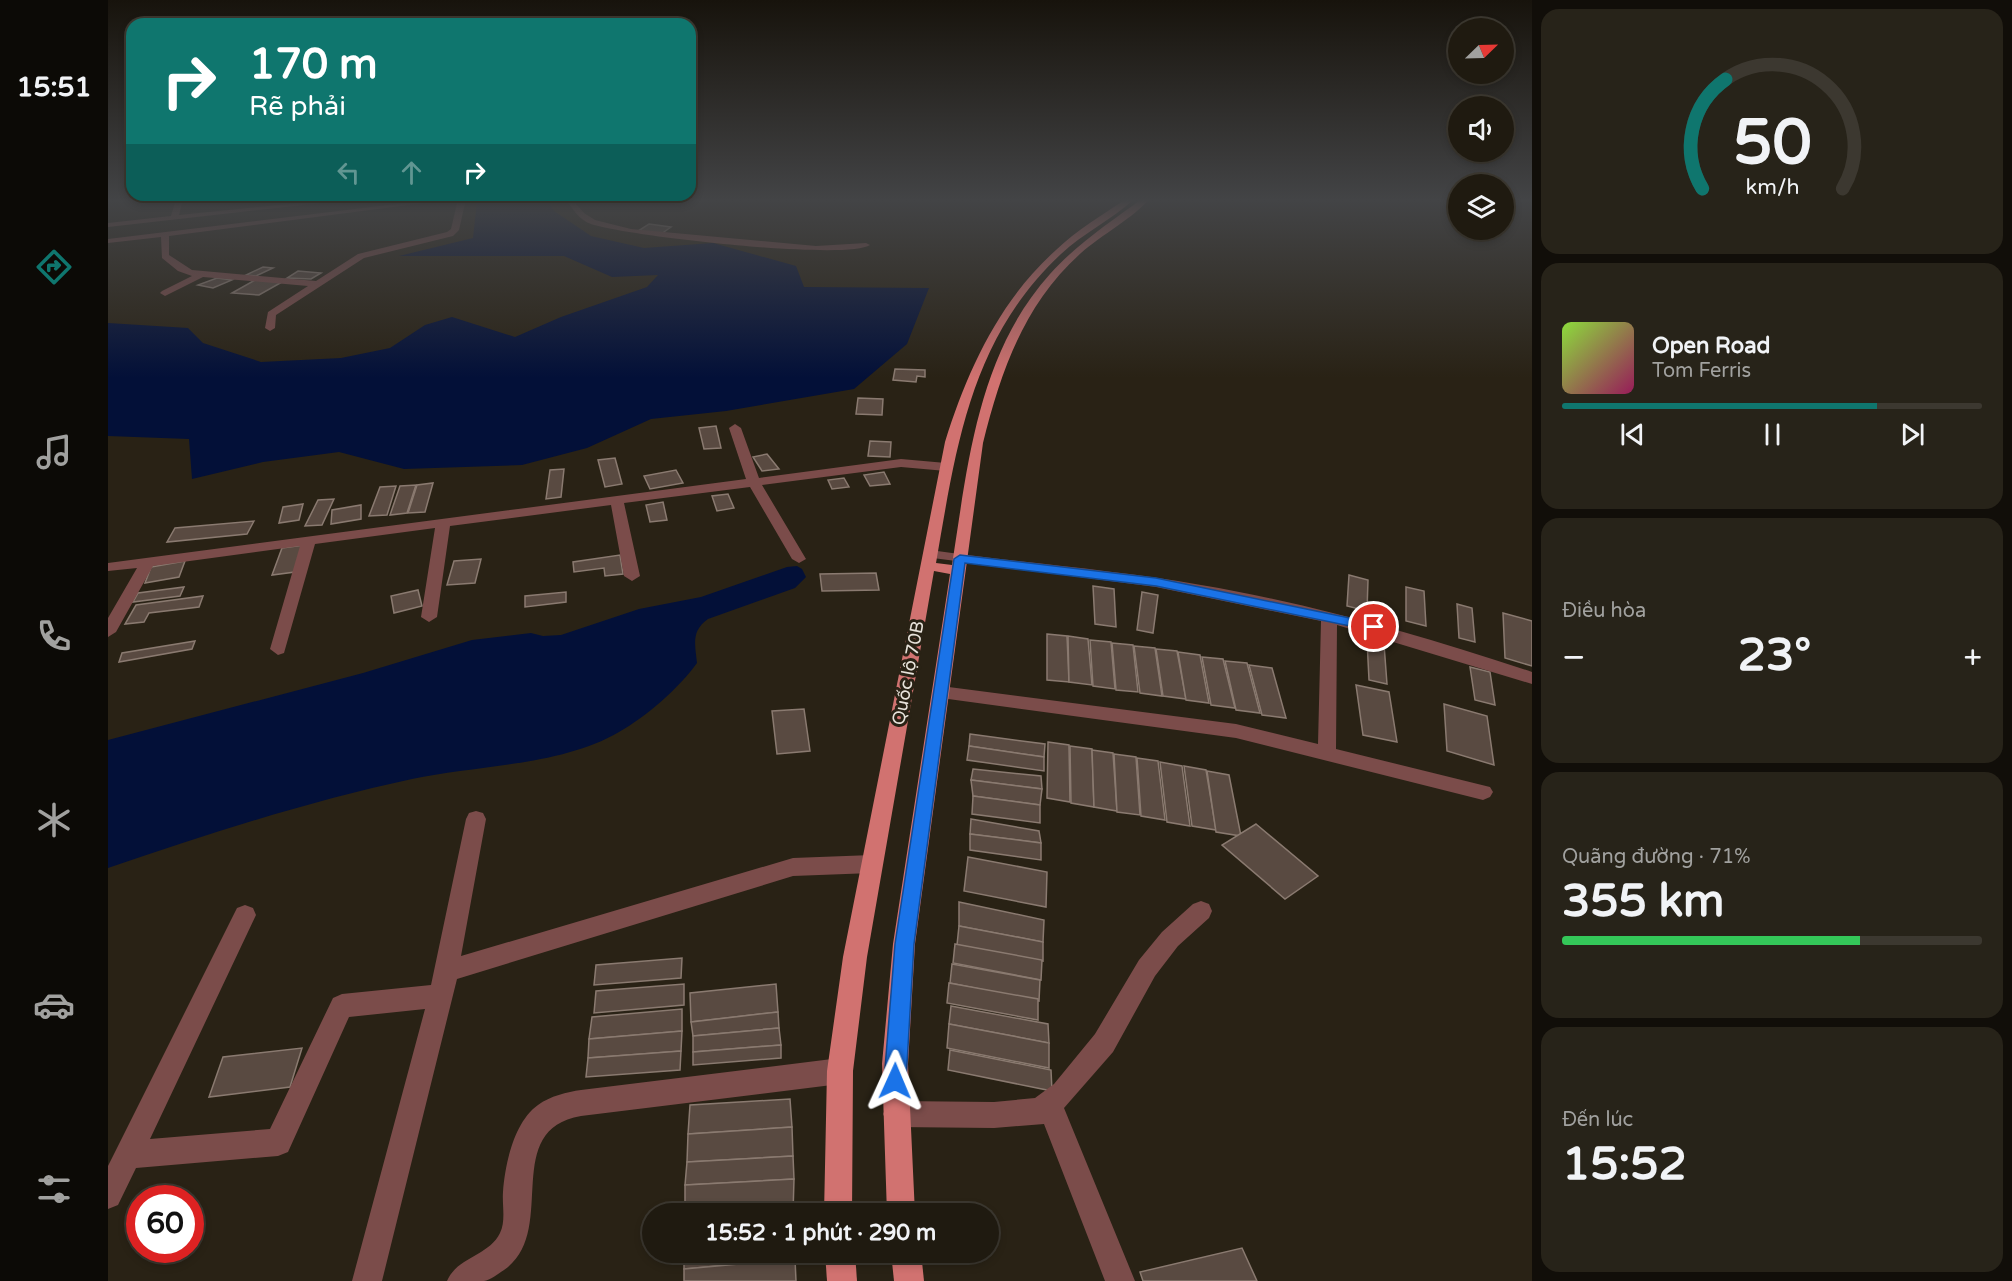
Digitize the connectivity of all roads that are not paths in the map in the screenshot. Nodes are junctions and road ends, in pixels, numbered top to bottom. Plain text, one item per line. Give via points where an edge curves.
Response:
1 (168, 259) edge
2 (357, 259) edge
3 (1051, 259) edge
4 (1071, 259) edge
5 (202, 274) junction
6 (318, 284) junction
7 (165, 293) dead end
8 (270, 328) dead end
9 (735, 428) dead end
10 (946, 467) junction
11 (754, 482) junction
12 (617, 500) junction
13 (443, 523) junction
14 (309, 540) junction
15 (799, 559) dead end
16 (929, 560) junction
17 (148, 561) junction
18 (959, 564) junction
19 (108, 567) edge
20 (632, 576) dead end
21 (429, 617) dead end
22 (1329, 617) junction
23 (108, 632) edge
24 (278, 649) dead end
25 (1532, 678) edge
26 (941, 692) junction
27 (1327, 754) junction
28 (1483, 792) dead end
29 (476, 819) dead end
30 (872, 864) junction
31 (1201, 911) dead end
32 (245, 915) dead end
33 (447, 971) junction
34 (440, 996) junction
35 (840, 1071) junction
36 (1052, 1110) junction
37 (896, 1114) junction
38 (128, 1155) junction
39 (108, 1196) edge
40 (838, 1203) edge
41 (900, 1203) edge
42 (841, 1263) edge
43 (907, 1263) edge
44 (367, 1281) edge
45 (462, 1281) edge
46 (842, 1281) edge
47 (909, 1281) edge
48 (1120, 1281) edge

1 - 5 street via 181,269
2 - 6 street
3 - 10 main road, Quốc lộ 70B via 1026,285 991,338 963,400
4 - 18 main road, Quốc lộ 70B via 1043,289 1011,340 995,377 976,443
5 - 6 street
5 - 7 street
6 - 8 street via 271,314
9 - 11 street
10 - 11 street via 901,463
10 - 16 main road, Quốc lộ 70B
11 - 12 street
11 - 15 street
12 - 13 street
12 - 20 street
13 - 14 street
13 - 21 street
14 - 17 street
14 - 24 street
16 - 18 street
16 - 30 main road, Quốc lộ 70B
17 - 19 street
17 - 23 street
18 - 22 street via 1156,582
18 - 26 main road, Quốc lộ 70B
22 - 25 street via 1407,637
22 - 27 street
26 - 27 street via 1236,731
26 - 37 main road, Quốc lộ 70B via 904,944 894,1064
27 - 28 street
29 - 33 street
30 - 33 street via 793,867
30 - 35 main road, Quốc lộ 70B
31 - 36 street via 1170,939 1147,968 1104,1043 1063,1093 1045,1107
32 - 38 street
33 - 34 street
34 - 38 street via 342,1006 278,1142
34 - 44 street
35 - 40 main road, Quốc lộ 70B
35 - 45 street via 581,1103 562,1106 545,1115 519,1161 518,1225 511,1242 505,1251
36 - 37 street via 994,1115
36 - 48 street
37 - 41 main road, Quốc lộ 70B
38 - 39 street
42 - 46 main road
43 - 47 main road

